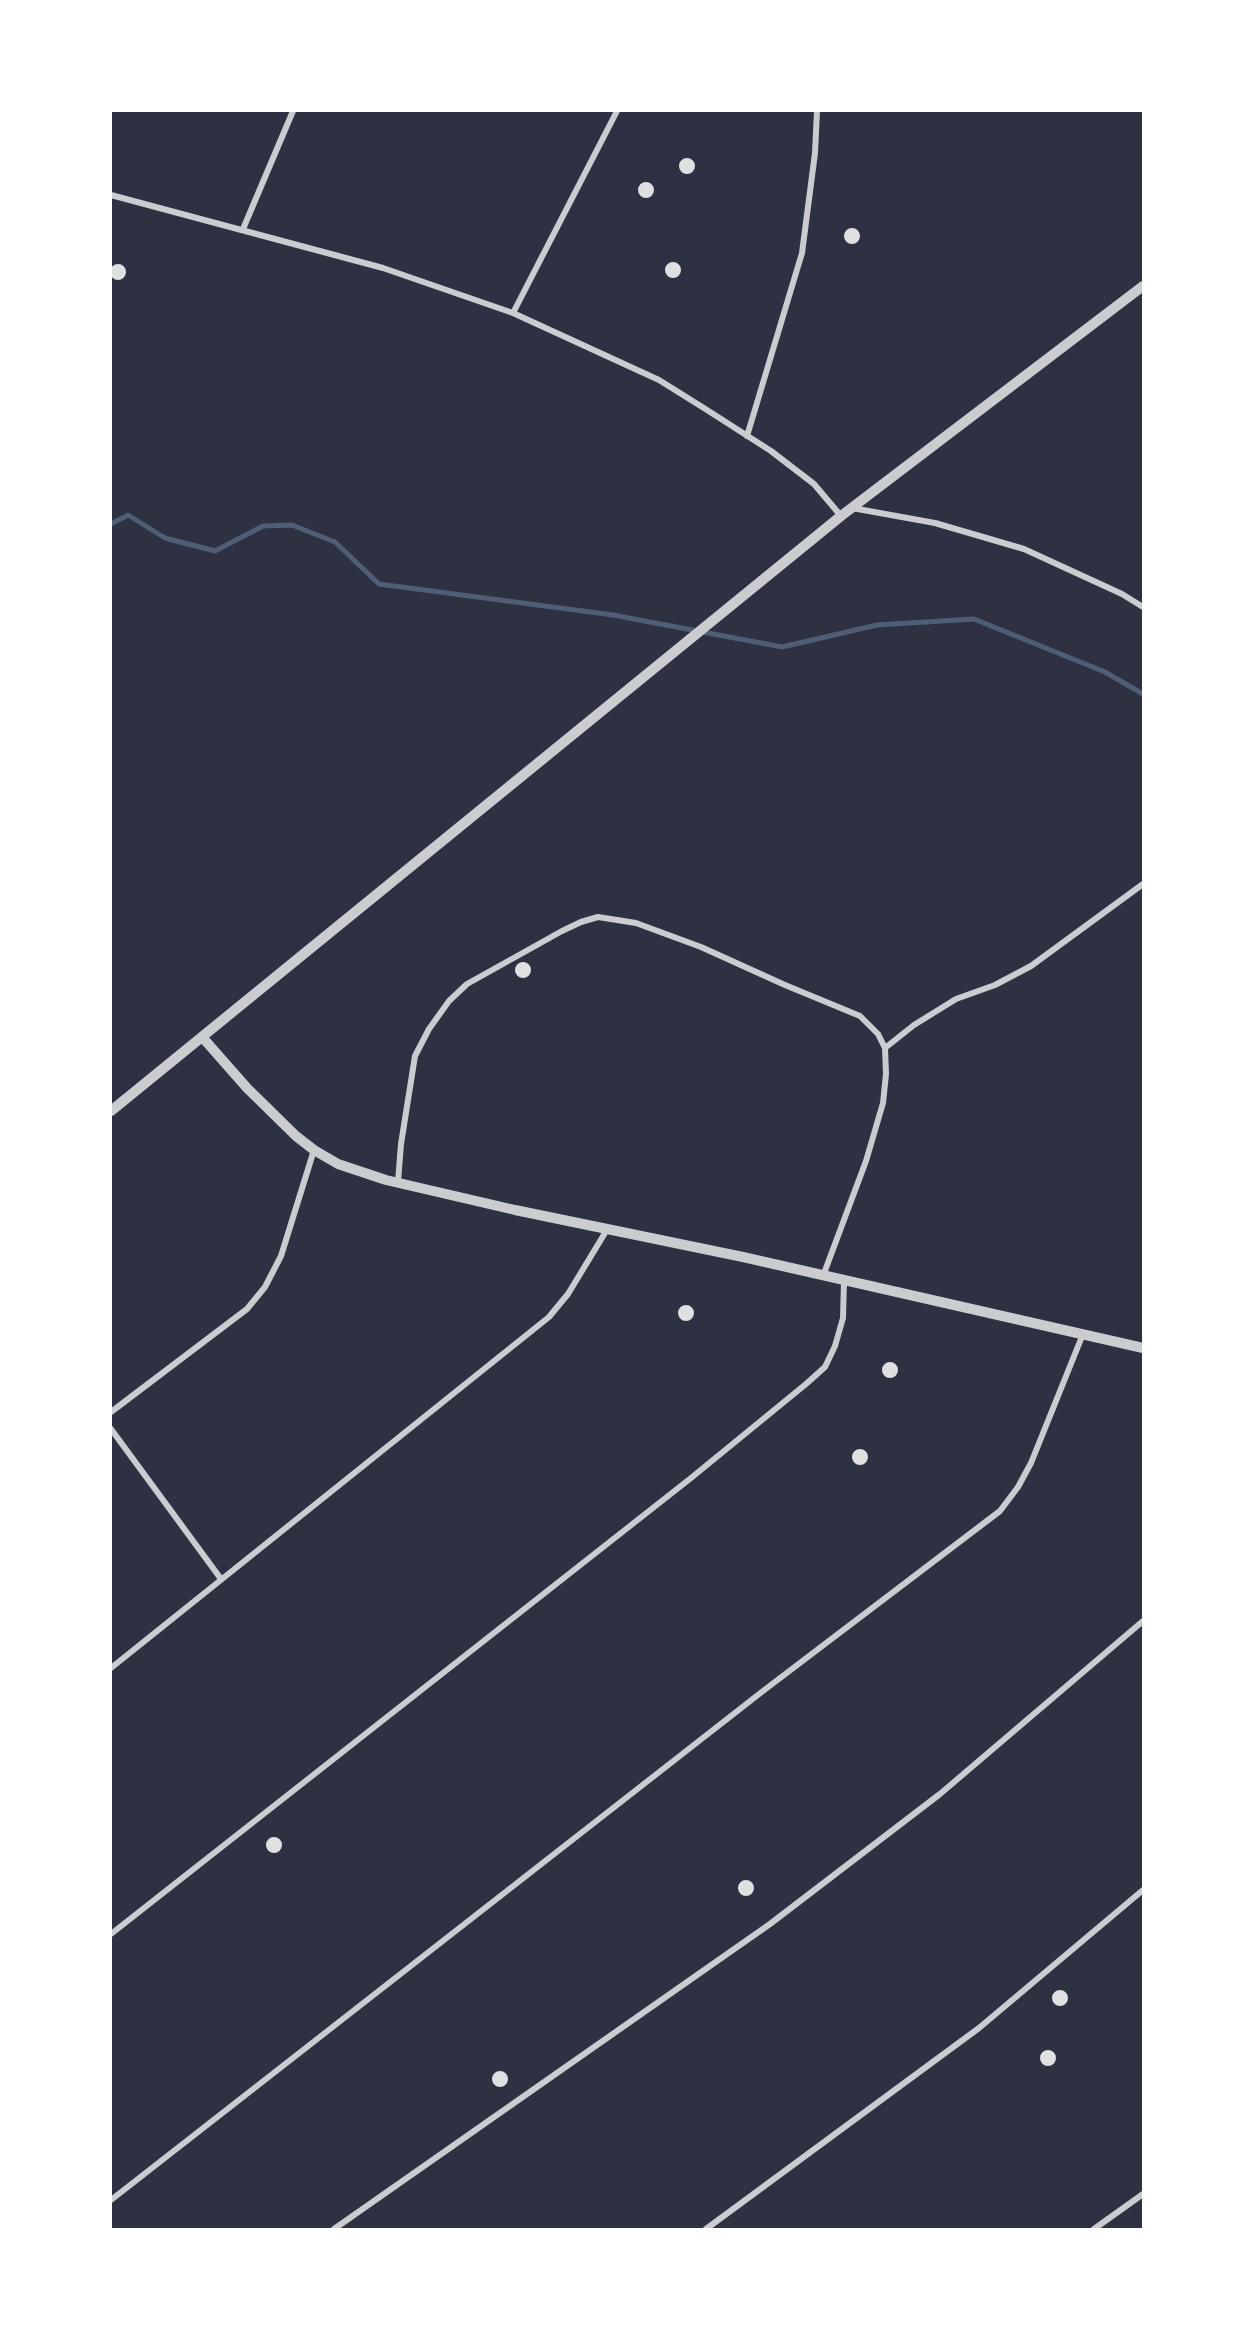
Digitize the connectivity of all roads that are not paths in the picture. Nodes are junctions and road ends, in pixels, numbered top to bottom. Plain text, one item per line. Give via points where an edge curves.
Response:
1 (293, 111) edge
2 (617, 111) edge
3 (817, 111) edge
4 (111, 195) edge
5 (243, 229) junction
6 (1143, 286) edge
7 (513, 313) junction
8 (747, 436) junction
9 (852, 508) junction
10 (841, 516) junction
11 (1143, 607) edge
12 (1143, 884) edge
13 (203, 1038) junction
14 (885, 1048) junction
15 (111, 1111) edge
16 (314, 1150) junction
17 (398, 1182) junction
18 (608, 1228) junction
19 (823, 1276) junction
20 (844, 1281) junction
21 (1083, 1333) junction
22 (1143, 1348) edge
23 (111, 1412) edge
24 (111, 1429) edge
25 (220, 1579) junction
26 (1143, 1621) edge
27 (111, 1668) edge
28 (1143, 1890) edge
29 (111, 1934) edge
30 (1143, 2194) edge
31 (111, 2200) edge
32 (334, 2229) edge
33 (706, 2229) edge
34 (1094, 2229) edge

1 - 5 street
2 - 7 street
3 - 8 street via 802,253
4 - 5 street
5 - 7 street via 383,268
6 - 9 street
7 - 8 street via 658,380
8 - 10 street via 814,484
9 - 10 street
9 - 11 street via 935,523 1024,549
10 - 13 street
12 - 14 street via 1031,966 957,999
13 - 15 street
13 - 16 street via 247,1088
14 - 17 street via 878,1034 860,1016 701,947 636,923 598,917 562,931 467,984 449,1000 415,1056
14 - 19 street via 883,1103
16 - 17 street via 338,1164
16 - 23 street via 281,1256 265,1287 247,1310
17 - 18 street
18 - 19 street
18 - 25 street via 568,1294 549,1317
19 - 20 street
20 - 21 street
20 - 29 street via 843,1318 835,1346 825,1367 806,1384
21 - 22 street
21 - 31 street via 1031,1463 1000,1511
24 - 25 street
25 - 27 street
26 - 32 street via 939,1794 770,1924
28 - 33 street via 979,2028
30 - 34 street

